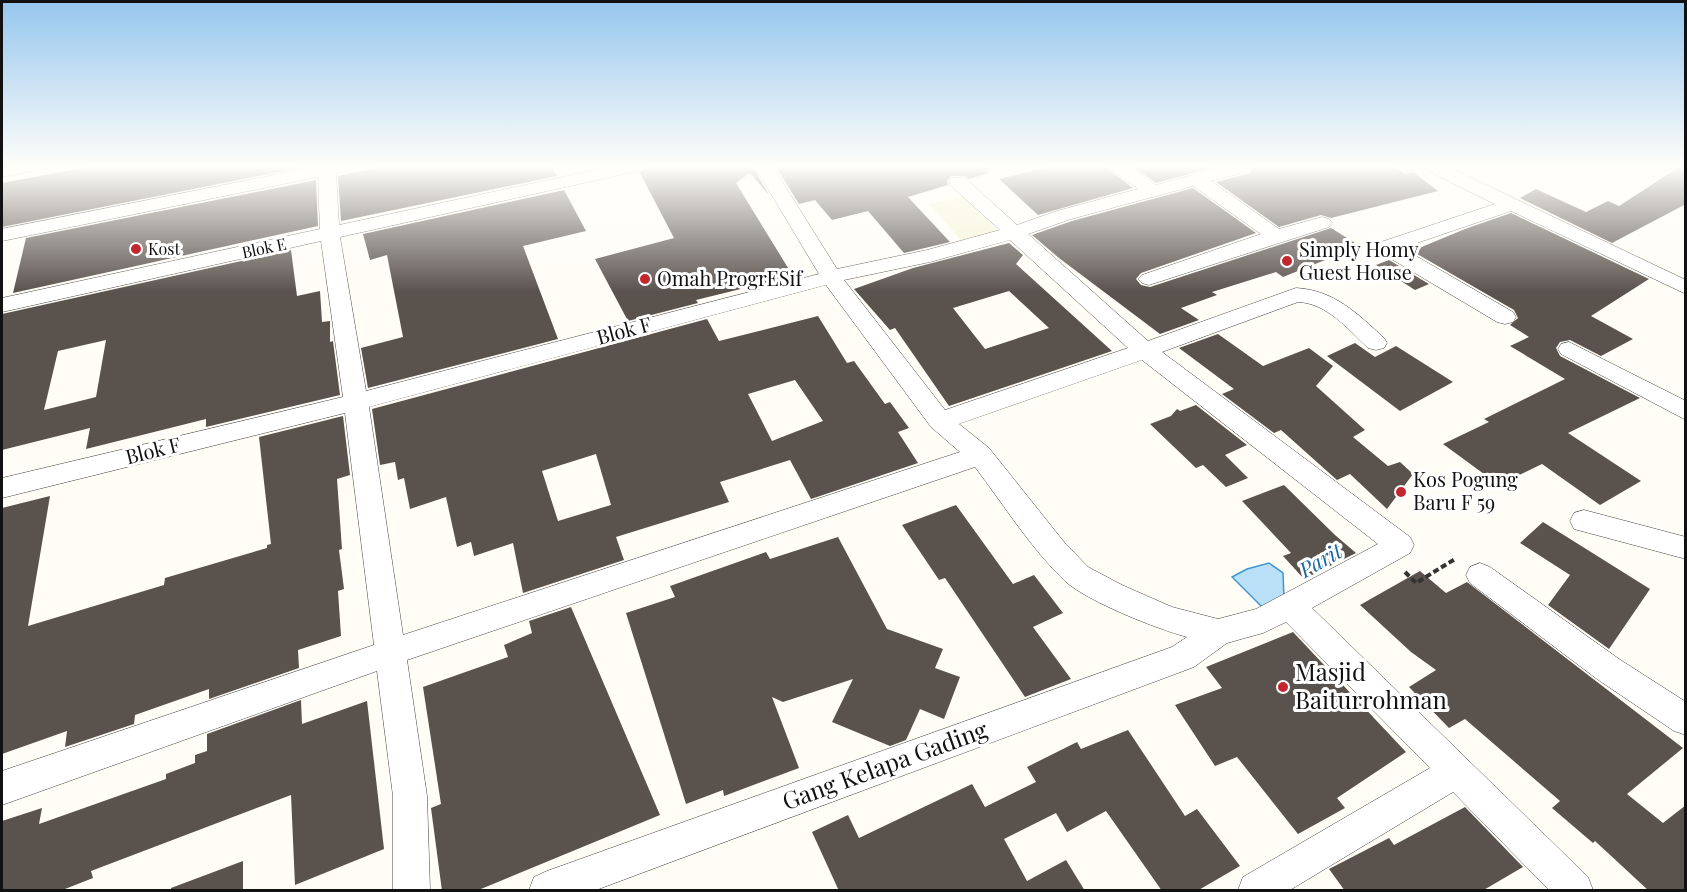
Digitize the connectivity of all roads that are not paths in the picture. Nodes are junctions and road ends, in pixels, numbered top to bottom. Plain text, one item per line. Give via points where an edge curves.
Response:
1 (135, 209) edge
2 (331, 209) edge
3 (445, 209) edge
4 (789, 209) edge
5 (987, 209) edge
6 (1088, 209) edge
7 (1237, 209) edge
8 (1499, 209) edge
9 (1518, 209) edge
10 (1322, 223) dead end
11 (1013, 233) junction
12 (330, 234) junction
13 (2, 236) edge
14 (1276, 236) junction
15 (831, 277) junction
16 (1149, 279) dead end
17 (1686, 288) edge
18 (2, 304) edge
19 (1505, 317) dead end
20 (1376, 343) dead end
21 (1569, 349) dead end
22 (1144, 350) junction
23 (356, 402) junction
24 (1686, 412) edge
25 (940, 421) junction
26 (981, 455) junction
27 (2, 488) edge
28 (1584, 521) dead end
29 (1686, 548) edge
30 (1480, 575) road end
31 (1289, 605) junction
32 (1218, 632) junction
33 (389, 653) junction
34 (1686, 720) edge
35 (1456, 772) junction
36 (2, 788) edge
37 (412, 891) edge
38 (547, 891) edge
39 (1256, 891) edge
40 (1575, 891) edge

1 - 13 street
2 - 12 street
3 - 12 street, Blok E
4 - 15 street
5 - 11 street
6 - 11 street, Blok F
7 - 14 street
8 - 19 street via 1385,247
9 - 17 street
10 - 14 street
11 - 15 street, Blok F
11 - 22 street
12 - 18 street, Blok E
12 - 23 street
14 - 16 street
15 - 23 street, Blok F
15 - 25 street
20 - 22 street via 1330,304 1307,294
21 - 24 street
22 - 25 street
22 - 31 street via 1400,545
23 - 27 street, Blok F
23 - 33 street
25 - 26 street
26 - 32 street via 1053,550 1078,575 1167,620
26 - 33 street
28 - 29 street
30 - 34 street via 1608,669
31 - 32 street via 1263,620
31 - 35 street
32 - 38 street, Gang Kelapa Gading via 1183,657
33 - 36 street
33 - 37 street via 410,796
35 - 39 street
35 - 40 street

